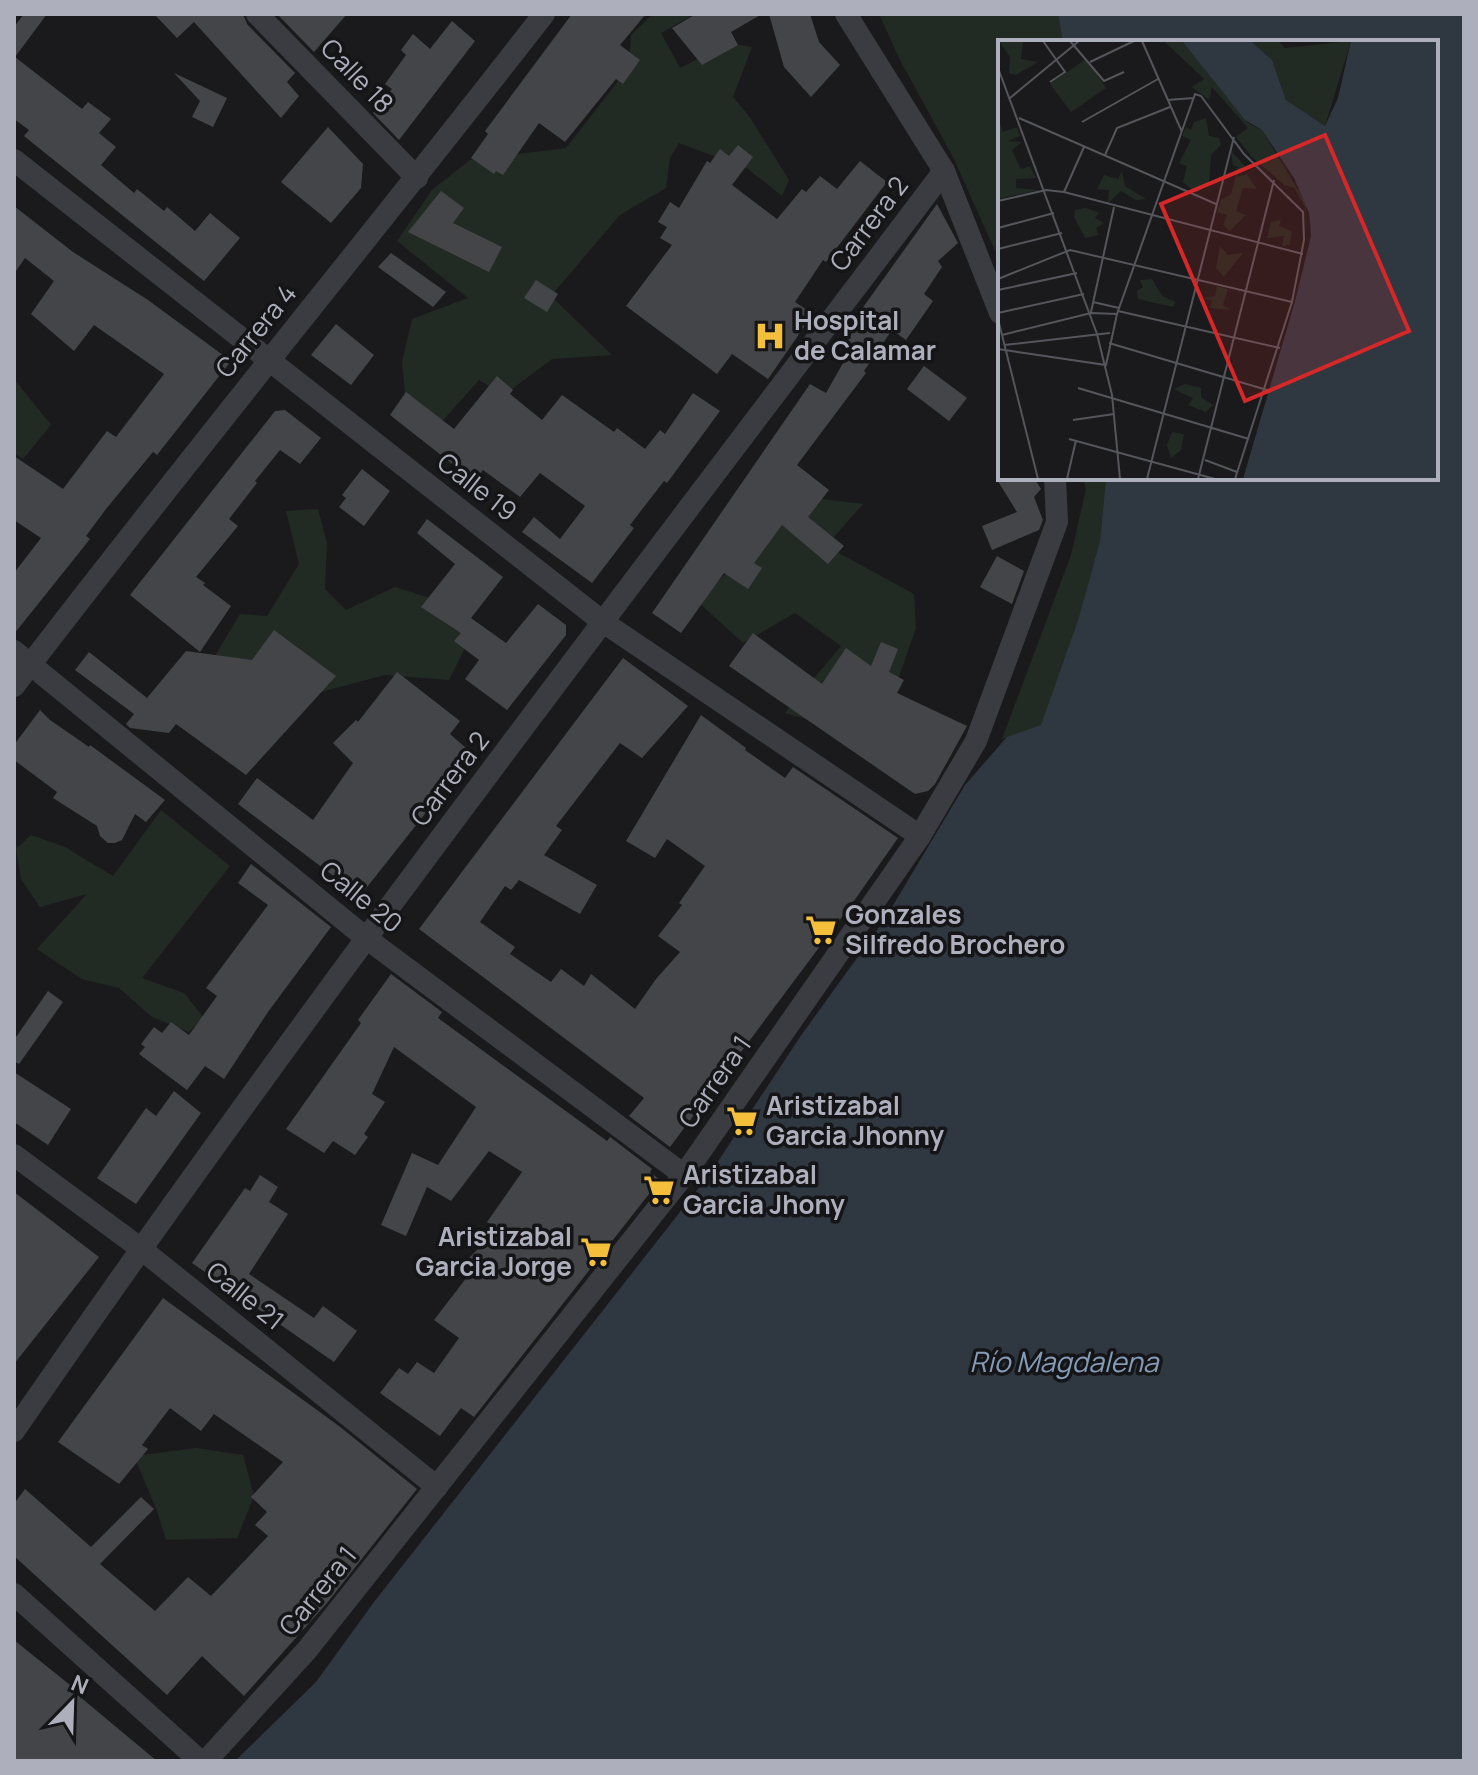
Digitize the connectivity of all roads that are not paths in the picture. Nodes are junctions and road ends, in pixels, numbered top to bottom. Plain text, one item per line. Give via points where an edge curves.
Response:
1 (257, 14) edge
2 (544, 14) edge
3 (846, 14) edge
4 (14, 160) edge
5 (944, 171) junction
6 (417, 178) junction
7 (998, 308) edge
8 (269, 358) junction
9 (1055, 480) edge
10 (603, 622) junction
11 (23, 657) edge
12 (14, 686) edge
13 (920, 836) junction
14 (366, 938) junction
15 (14, 1155) edge
16 (684, 1175) junction
17 (140, 1248) junction
18 (14, 1431) edge
19 (437, 1487) junction
20 (14, 1594) edge
21 (203, 1761) edge

1 - 6 street, Calle 18
2 - 6 street, Carrera 4
3 - 5 street
4 - 8 street, Calle 19
5 - 7 street
5 - 10 street, Carrera 2
6 - 8 street, Carrera 4
8 - 10 street, Calle 19
8 - 11 street, Carrera 4
9 - 13 street, Carrera 1 via 1057,522 993,698 976,741
10 - 13 street, Calle 19
10 - 14 street, Carrera 2
11 - 12 street, Carrera 4
11 - 14 street, Calle 20
13 - 16 street, Carrera 1
14 - 16 street, Calle 20
14 - 17 street, Carrera 2
15 - 17 street, Calle 21
16 - 19 street, Carrera 1
17 - 18 street, Carrera 2
17 - 19 street, Calle 21
19 - 21 street, Carrera 1 via 307,1650
20 - 21 street

